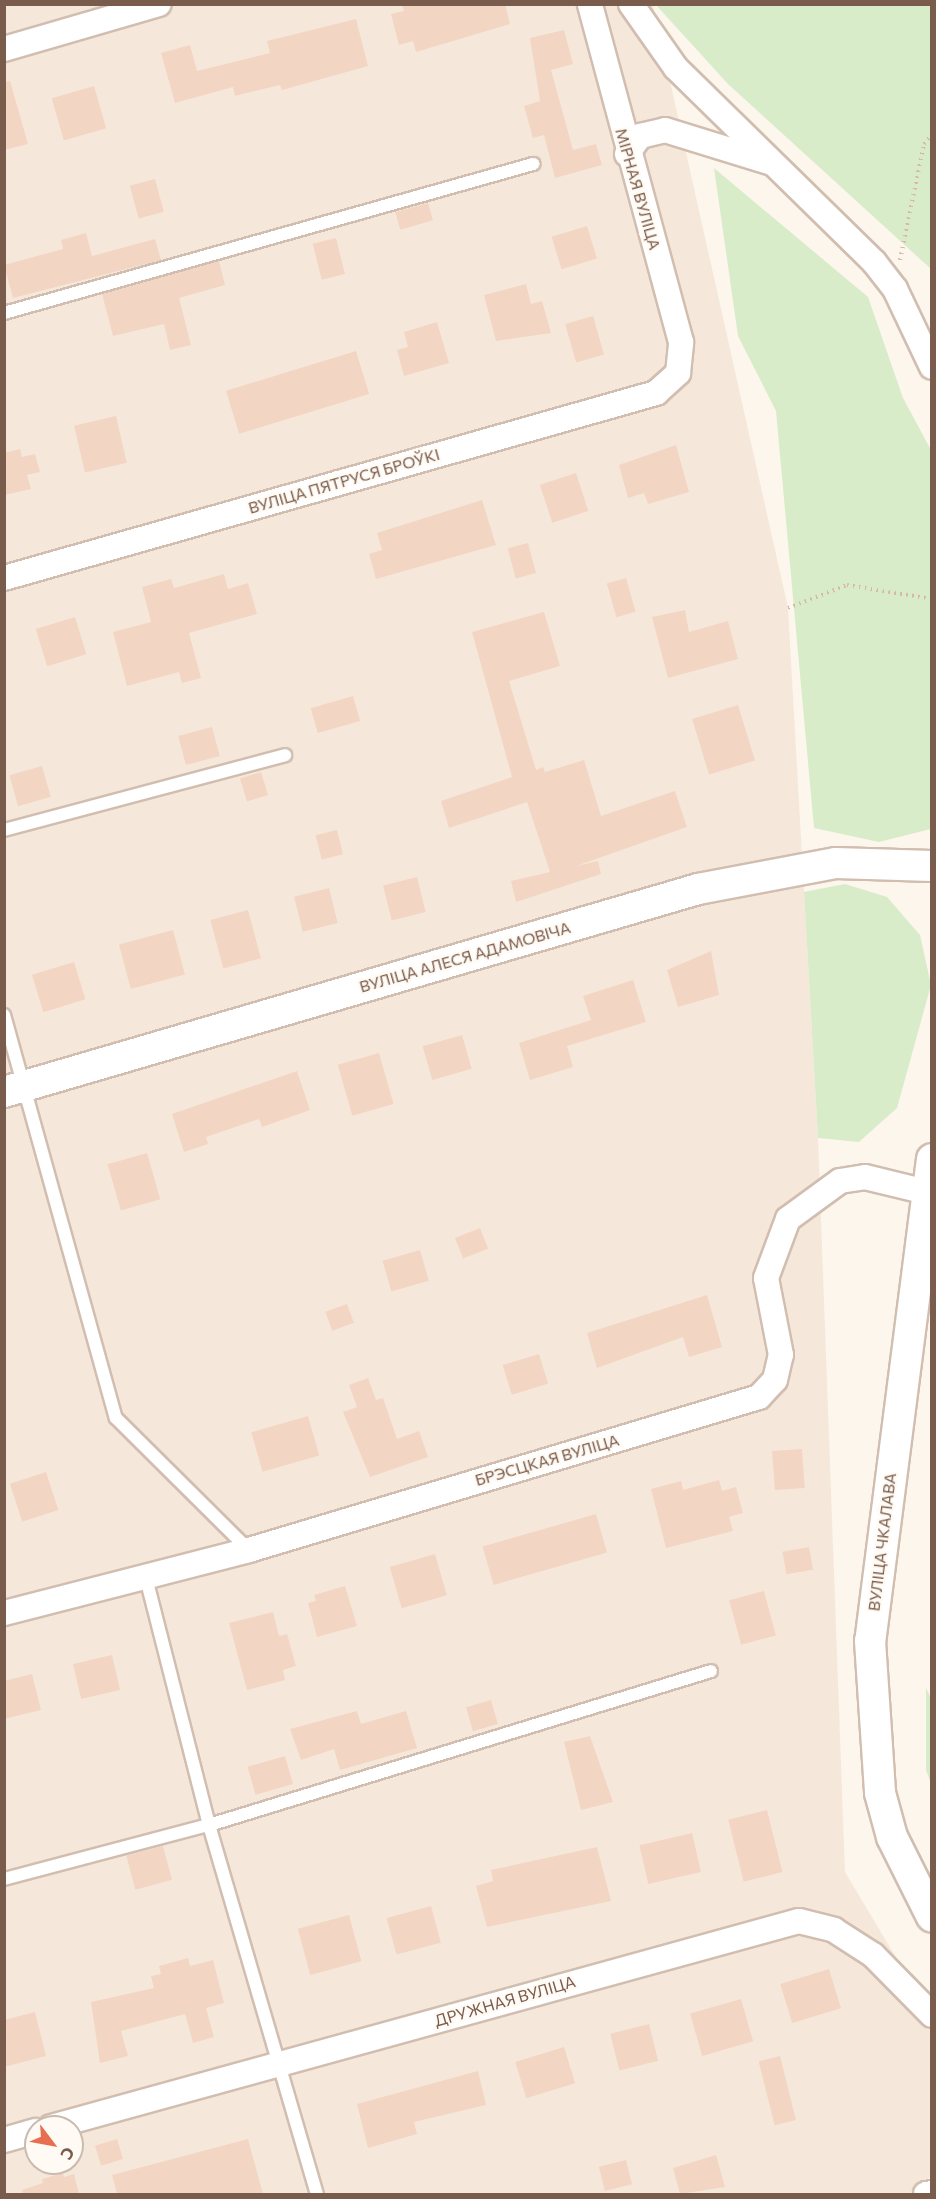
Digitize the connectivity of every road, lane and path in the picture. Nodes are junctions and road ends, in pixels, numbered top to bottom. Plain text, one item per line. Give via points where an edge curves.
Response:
1 (159, 4) edge
2 (590, 4) edge
3 (631, 4) edge
4 (4, 49) edge
5 (932, 134) edge
6 (627, 154) junction
7 (533, 164) dead end
8 (783, 167) junction
9 (895, 289) junction
10 (4, 313) edge
11 (932, 367) edge
12 (678, 373) joint
13 (4, 578) edge
14 (932, 599) edge
15 (788, 608) dead end
16 (285, 755) dead end
17 (4, 830) edge
18 (932, 866) edge
19 (4, 1015) edge
20 (15, 1089) edge
21 (932, 1159) edge
22 (927, 1192) junction
23 (249, 1550) junction
24 (145, 1574) junction
25 (4, 1613) edge
26 (711, 1671) dead end
27 (209, 1826) junction
28 (4, 1879) edge
29 (932, 1917) edge
30 (932, 2015) edge
31 (277, 2066) junction
32 (84, 2118) edge
33 (24, 2134) edge
34 (4, 2140) edge
35 (932, 2193) edge
36 (317, 2194) edge
37 (926, 2194) edge

1 - 4 street
2 - 6 street, МІРНАЯ ВУЛІЦА
3 - 8 street via 676,68
5 - 9 path via 924,144
6 - 8 street via 640,136 665,130
6 - 12 street, МІРНАЯ ВУЛІЦА via 681,342
7 - 10 lane
8 - 9 street
9 - 11 street
12 - 13 street, ВУЛІЦА ПЯТРУСЯ БРОЎКІ via 656,393
14 - 15 path via 848,585
16 - 17 lane
18 - 20 street, ВУЛІЦА АЛЕСЯ АДАМОВІЧА via 836,863 698,889
19 - 20 lane
20 - 23 lane via 116,1418
21 - 22 street, ВУЛІЦА ЧКАЛАВА
22 - 23 street, БРЭСЦКАЯ ВУЛІЦА via 865,1177 840,1181 788,1219 766,1278 781,1355 775,1380 759,1397
22 - 29 street, ВУЛІЦА ЧКАЛАВА via 870,1641 870,1694 880,1793 889,1826
23 - 24 street, БРЭСЦКАЯ ВУЛІЦА
24 - 25 street, БРЭСЦКАЯ ВУЛІЦА
24 - 27 lane
26 - 27 lane
27 - 28 lane
27 - 31 lane
30 - 31 street, ДРУЖНАЯ ВУЛІЦА via 873,1955 834,1930 800,1921
31 - 32 street, ДРУЖНАЯ ВУЛІЦА
31 - 36 lane
33 - 34 street
35 - 37 street

